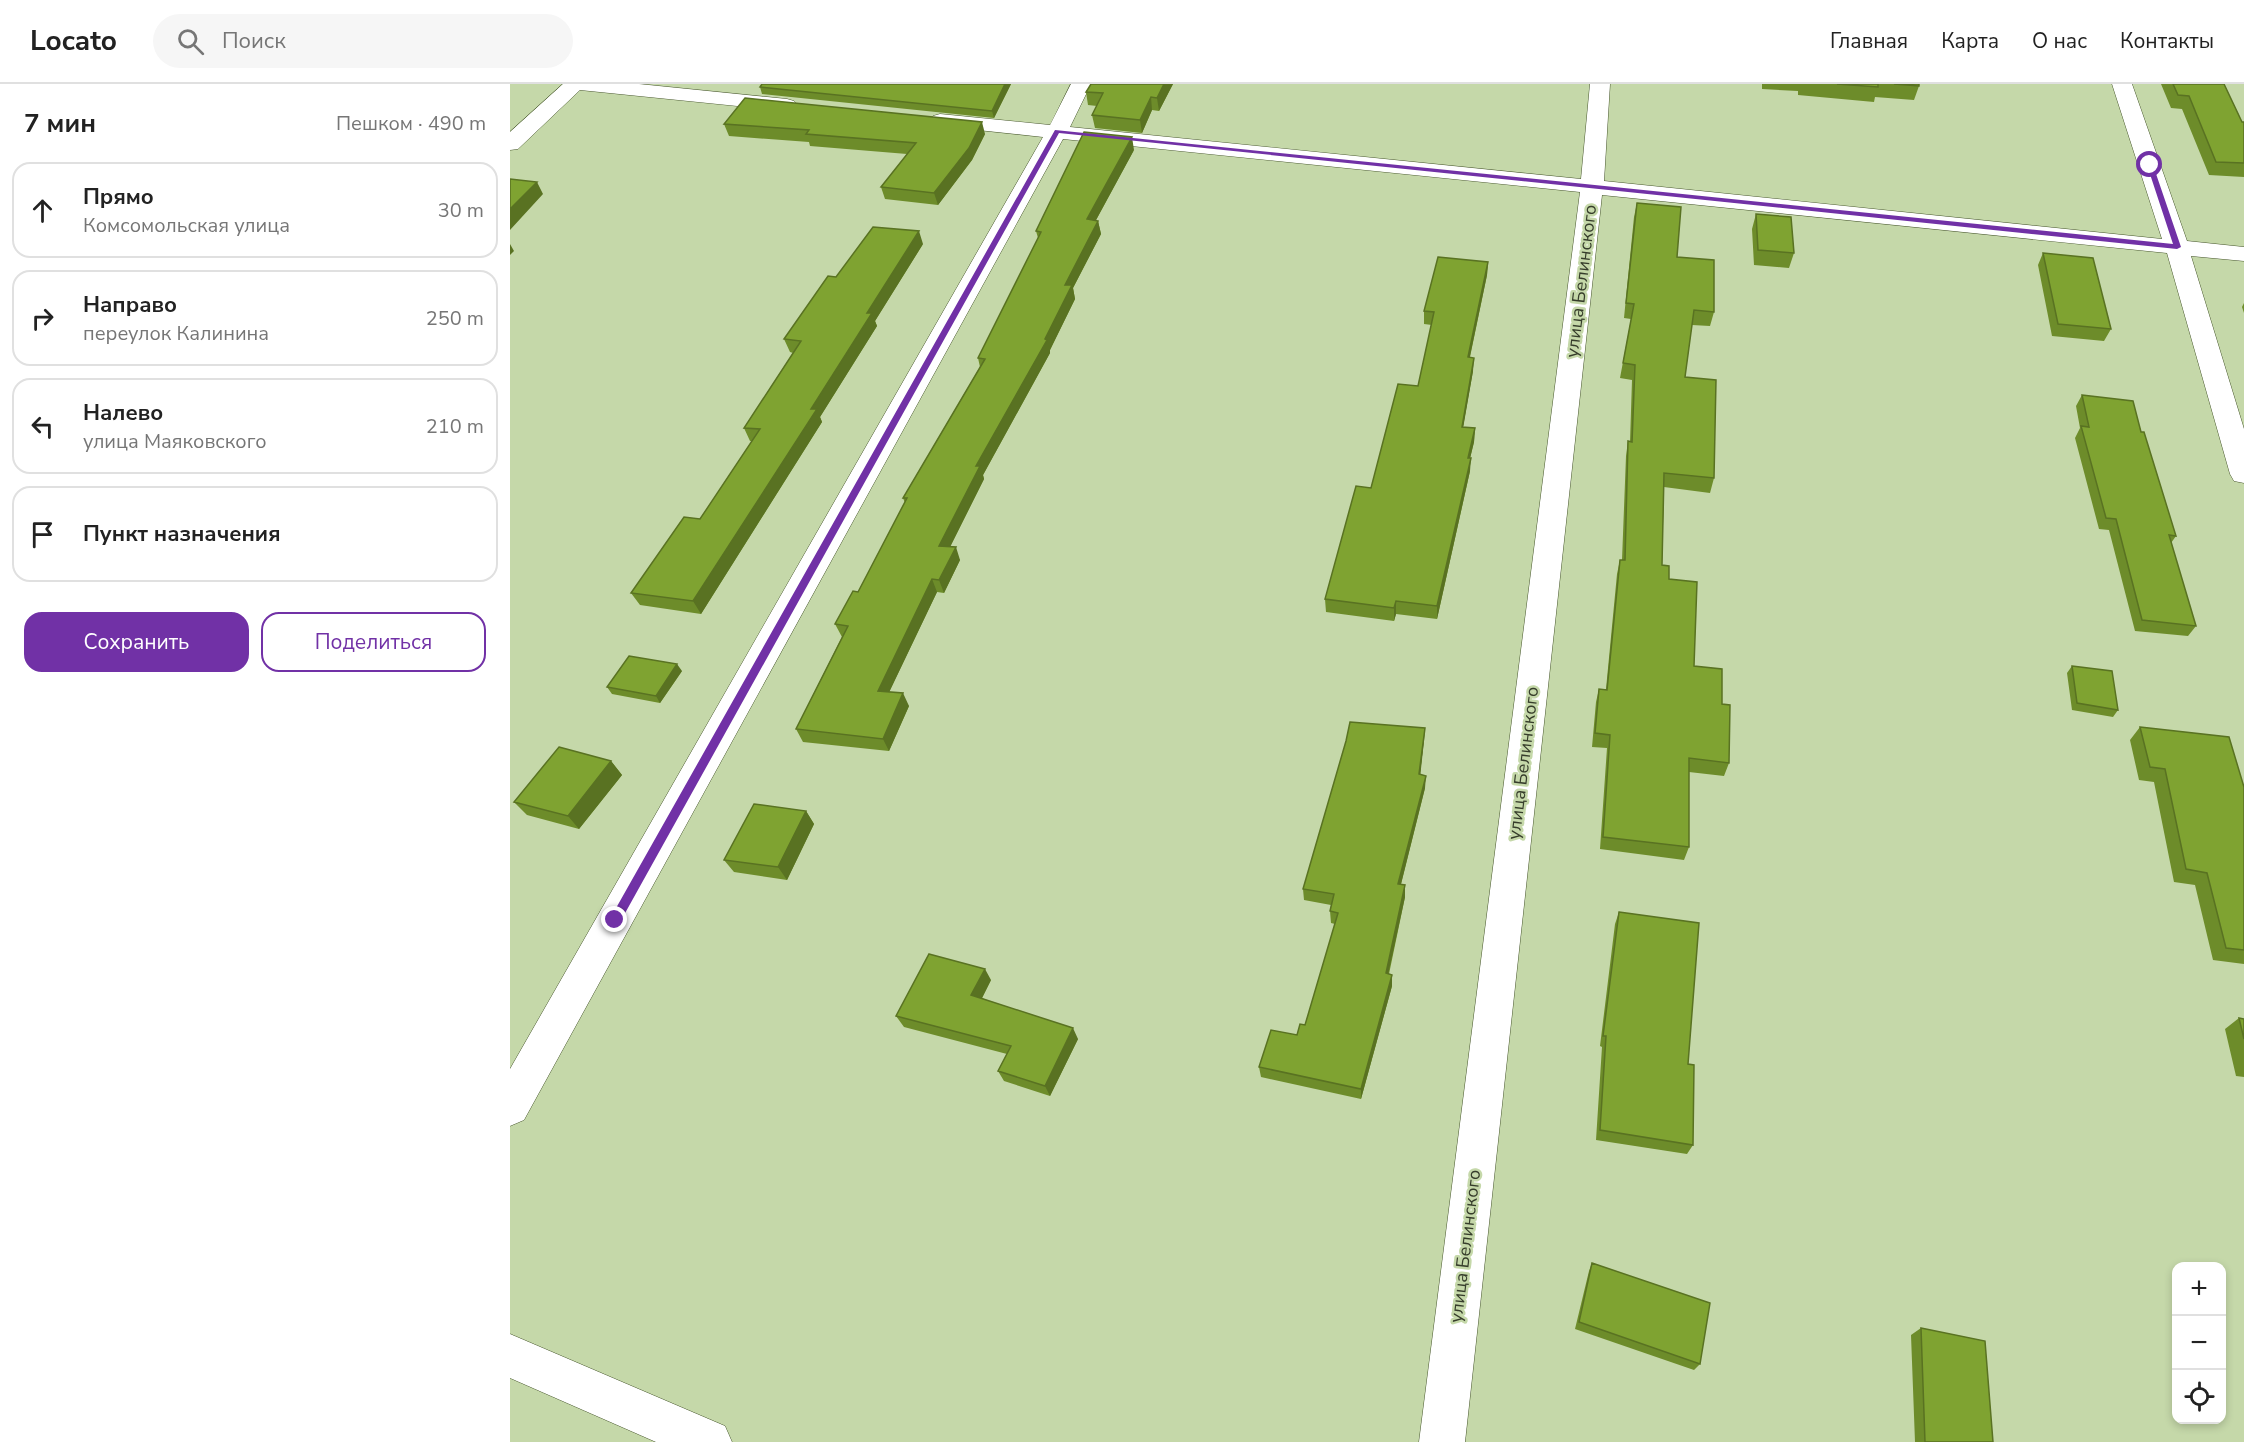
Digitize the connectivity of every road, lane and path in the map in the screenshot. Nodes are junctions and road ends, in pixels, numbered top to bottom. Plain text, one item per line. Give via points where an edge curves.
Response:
1 (576, 84) edge
2 (1082, 84) edge
3 (1600, 84) edge
4 (2122, 84) edge
5 (811, 107) edge
6 (917, 117) edge
7 (1058, 131) junction
8 (510, 144) edge
9 (1592, 186) junction
10 (2177, 247) junction
11 (2244, 254) edge
12 (2244, 474) edge
13 (510, 1107) edge
14 (510, 1356) edge
15 (709, 1442) edge
16 (1442, 1442) edge

1 - 5 street
1 - 8 street
2 - 7 street
3 - 9 street, улица Белинского
4 - 10 street
6 - 7 street
7 - 9 street
7 - 13 street
9 - 10 street
9 - 16 street, улица Белинского
10 - 11 street
10 - 12 street
14 - 15 street

